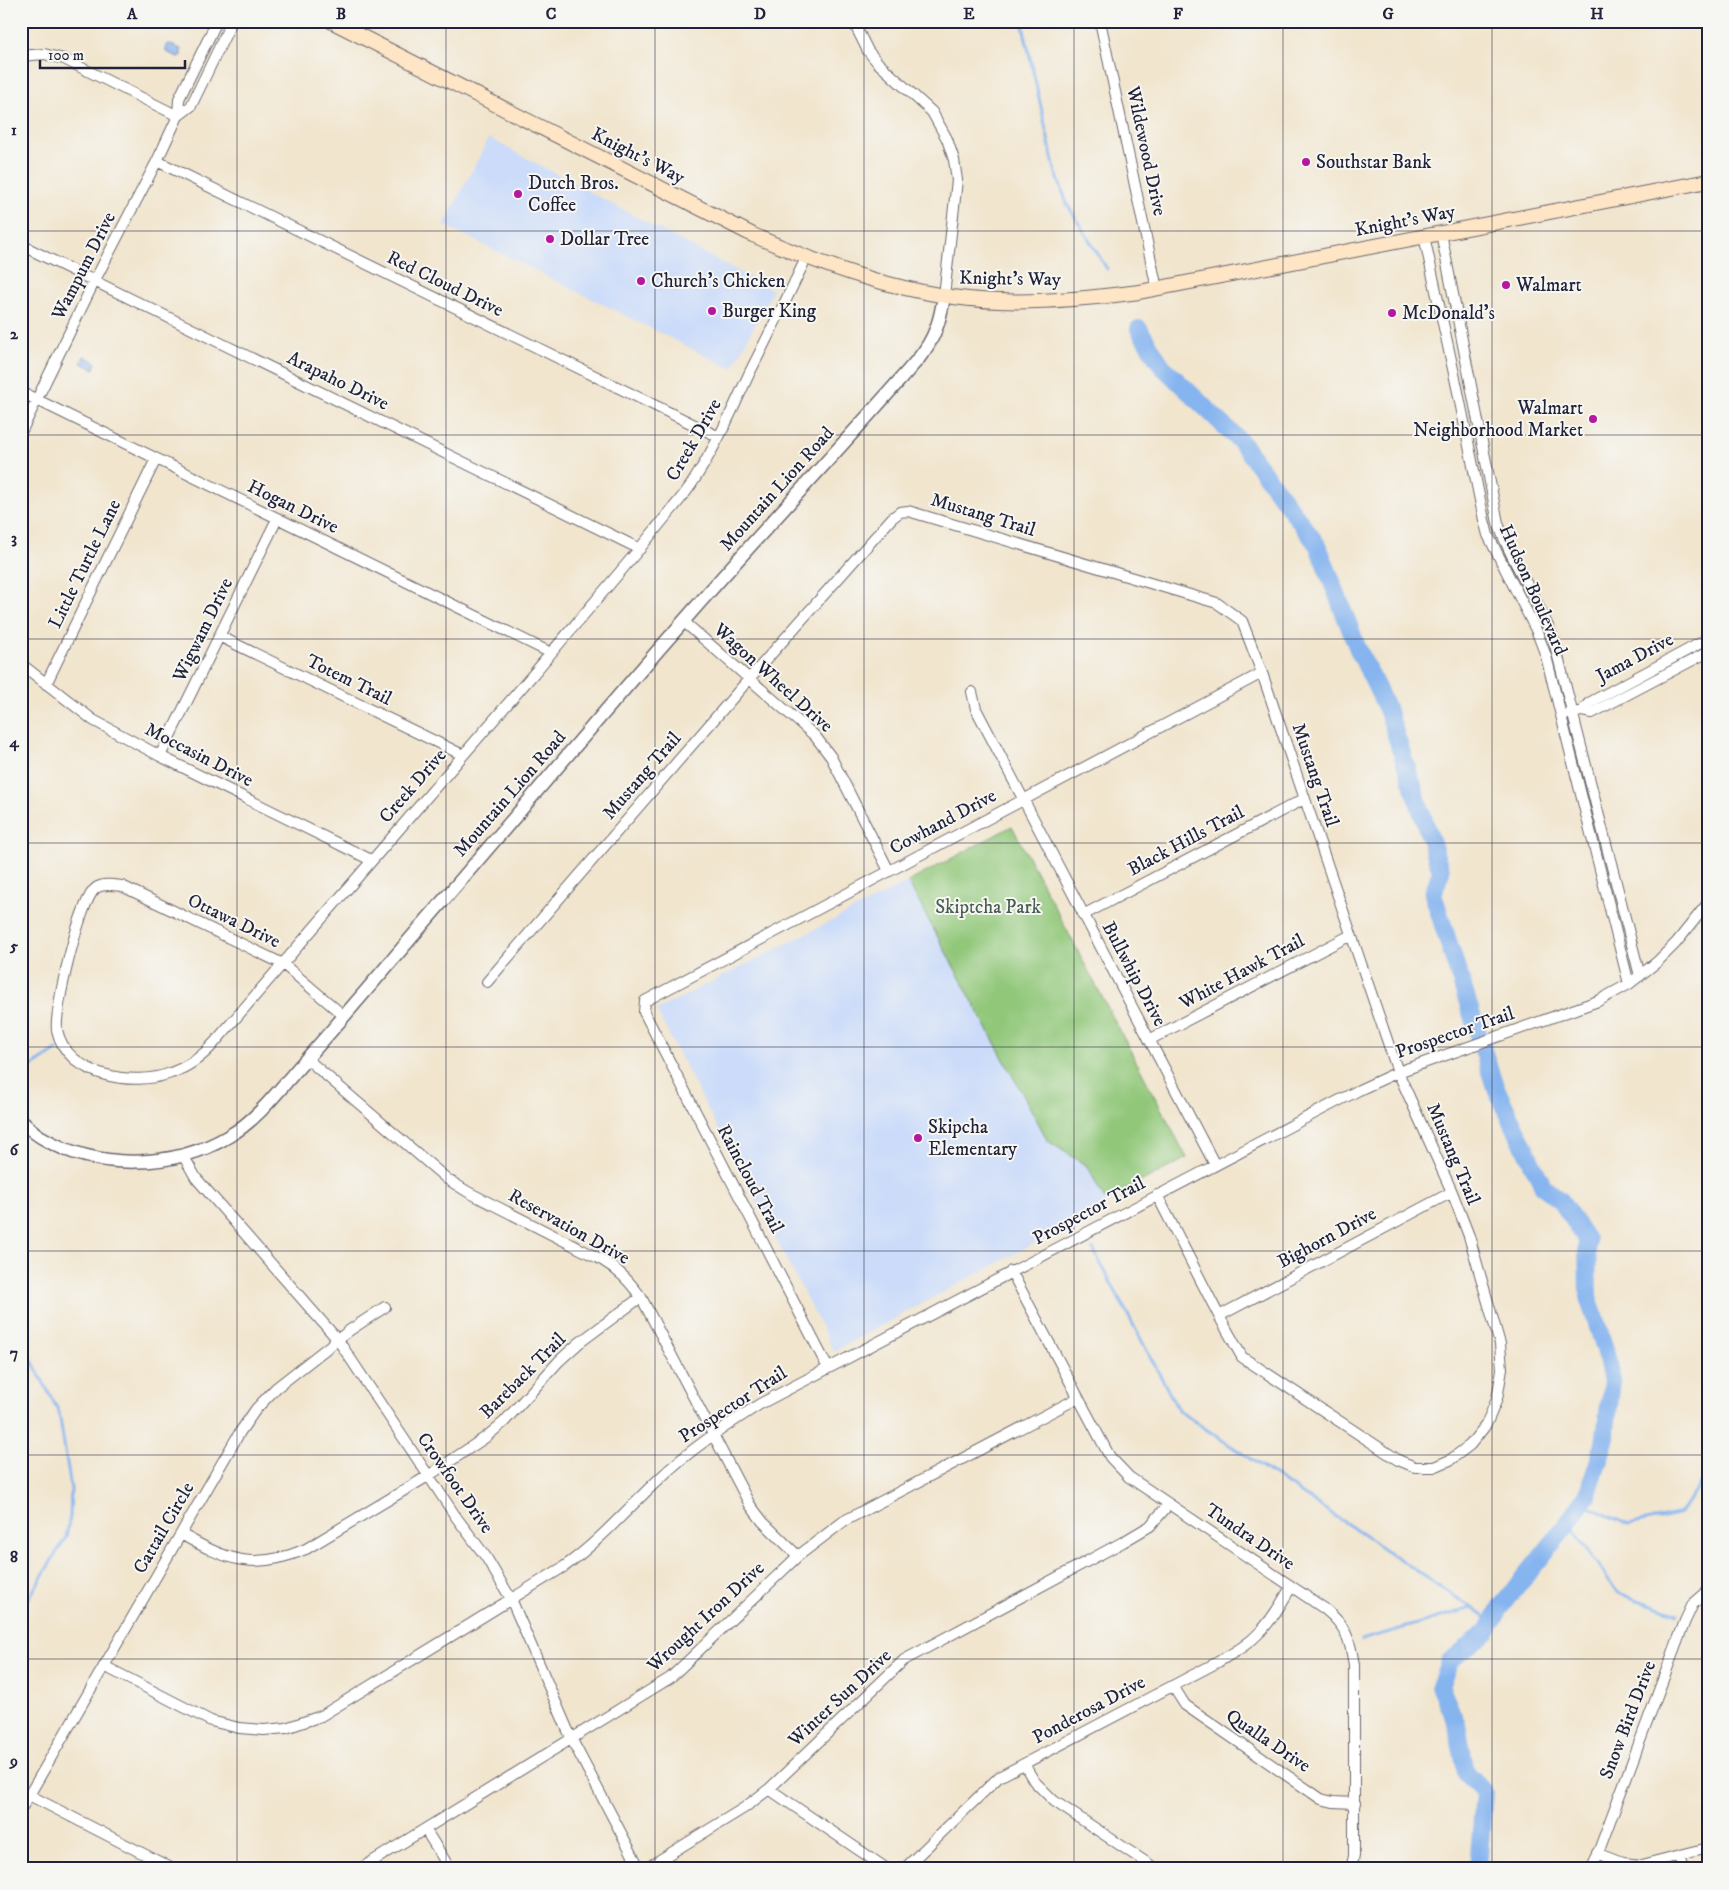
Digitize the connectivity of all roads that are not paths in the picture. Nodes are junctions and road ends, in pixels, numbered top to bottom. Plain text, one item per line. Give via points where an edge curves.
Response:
1 (217, 21) edge
2 (232, 21) edge
3 (331, 21) edge
4 (853, 21) edge
5 (1100, 21) edge
6 (209, 38) junction
7 (221, 44) junction
8 (21, 56) edge
9 (178, 116) junction
10 (157, 161) junction
11 (1708, 181) edge
12 (1441, 233) junction
13 (1424, 236) junction
14 (21, 245) edge
15 (806, 258) junction
16 (95, 280) junction
17 (1157, 289) junction
18 (944, 296) junction
19 (1458, 320) junction
20 (1443, 323) junction
21 (1471, 390) junction
22 (21, 392) edge
23 (1458, 392) junction
24 (37, 399) junction
25 (21, 432) edge
26 (718, 437) junction
27 (156, 459) junction
28 (1489, 485) junction
29 (1478, 486) junction
30 (277, 519) junction
31 (640, 549) junction
32 (683, 621) junction
33 (219, 636) junction
34 (1708, 638) edge
35 (1708, 652) edge
36 (551, 653) junction
37 (21, 664) edge
38 (1262, 673) junction
39 (749, 680) junction
40 (46, 684) junction
41 (972, 692) dead end
42 (1578, 712) junction
43 (1562, 716) junction
44 (463, 755) junction
45 (160, 756) junction
46 (1304, 798) junction
47 (1022, 799) junction
48 (370, 860) junction
49 (889, 871) junction
50 (96, 887) joint
51 (1708, 903) edge
52 (1083, 914) junction
53 (1351, 935) junction
54 (282, 964) junction
55 (1640, 976) junction
56 (487, 982) dead end
57 (1629, 984) junction
58 (643, 1006) joint
59 (344, 1016) junction
60 (1149, 1040) junction
61 (307, 1059) junction
62 (1398, 1072) junction
63 (21, 1122) edge
64 (183, 1155) junction
65 (1215, 1165) junction
66 (1452, 1192) junction
67 (1158, 1195) junction
68 (1011, 1271) junction
69 (641, 1297) junction
70 (385, 1307) dead end
71 (1219, 1316) junction
72 (338, 1340) junction
73 (828, 1368) junction
74 (1078, 1398) junction
75 (712, 1434) junction
76 (428, 1476) junction
77 (1169, 1504) junction
78 (181, 1534) junction
79 (798, 1556) junction
80 (1292, 1587) junction
81 (1708, 1591) edge
82 (510, 1599) junction
83 (104, 1666) junction
84 (1173, 1686) junction
85 (572, 1740) junction
86 (1024, 1764) junction
87 (769, 1789) junction
88 (29, 1795) junction
89 (1355, 1804) junction
90 (21, 1809) edge
91 (425, 1829) junction
92 (1708, 1848) edge
93 (1598, 1853) junction
94 (1680, 1855) junction
95 (173, 1869) edge
96 (360, 1869) edge
97 (450, 1869) edge
98 (640, 1869) edge
99 (645, 1869) edge
100 (887, 1869) edge
101 (904, 1869) edge
102 (1156, 1869) edge
103 (1351, 1869) edge
104 (1592, 1869) edge
105 (1684, 1869) edge

1 - 6 street, Wampum Drive
2 - 7 street, Wampum Drive
3 - 15 main road, Knight's Way via 753,235
4 - 18 street via 868,51 932,112 947,138 957,180
5 - 17 street, Wildewood Drive
6 - 7 street
6 - 9 street, Wampum Drive via 179,99
7 - 9 street, Wampum Drive via 191,106
8 - 9 street via 44,54 64,59
9 - 10 street, Wampum Drive
10 - 16 street, Wampum Drive
10 - 26 street, Red Cloud Drive
11 - 12 main road, Knight's Way
12 - 13 main road, Knight's Way
12 - 19 street, Hudson Boulevard
13 - 17 main road, Knight's Way
13 - 20 street, Hudson Boulevard
14 - 16 street, Arapaho Drive
15 - 18 main road, Knight's Way via 878,281
15 - 26 street, Creek Drive
16 - 24 street, Wampum Drive
16 - 31 street, Arapaho Drive
17 - 18 main road, Knight's Way via 1104,297 1033,301
18 - 32 street, Mountain Lion Road via 931,343 919,358
19 - 20 street
19 - 21 street, Hudson Boulevard
20 - 23 street, Hudson Boulevard
21 - 23 street
21 - 28 street, Hudson Boulevard
22 - 24 street, Hogan Drive
23 - 29 street, Hudson Boulevard
24 - 25 street, Wampum Drive
24 - 27 street, Hogan Drive
26 - 31 street, Creek Drive via 695,480
27 - 30 street, Hogan Drive
27 - 40 street, Little Turtle Lane
28 - 29 street
28 - 42 street, Hudson Boulevard via 1501,533 1538,602
29 - 43 street, Hudson Boulevard via 1488,535 1537,632
30 - 33 street, Wigwam Drive
30 - 36 street, Hogan Drive
31 - 36 street, Creek Drive
32 - 39 street, Wagon Wheel Drive
32 - 59 street, Mountain Lion Road
33 - 44 street, Totem Trail
33 - 45 street, Wigwam Drive
34 - 42 street, Jama Drive
35 - 42 street, Jama Drive via 1592,712
36 - 44 street, Creek Drive
37 - 40 street, Moccasin Drive
38 - 39 street, Mustang Trail via 1242,621 1217,603 908,511 892,518
38 - 46 street, Mustang Trail
38 - 47 street, Cowhand Drive
39 - 49 street, Wagon Wheel Drive via 824,747
39 - 56 street, Mustang Trail
40 - 45 street, Moccasin Drive via 94,720
41 - 47 street, Bullwhip Drive via 976,709
42 - 43 street, Jama Drive
42 - 55 street, Hudson Boulevard
43 - 57 street, Hudson Boulevard
44 - 48 street, Creek Drive
45 - 48 street, Moccasin Drive
46 - 52 street, Black Hills Trail
46 - 53 street, Mustang Trail
47 - 49 street, Cowhand Drive
47 - 52 street, Bullwhip Drive
48 - 54 street, Creek Drive
49 - 58 street, Cowhand Drive via 645,1001
50 - 54 street, Ottawa Drive via 108,884 122,886
50 - 54 street, Creek Drive via 87,900 72,948 56,1016 64,1048 89,1069 108,1076 133,1079 173,1073 208,1050
51 - 55 street, Prospector Trail via 1676,943
52 - 60 street, Bullwhip Drive
53 - 60 street, White Hawk Trail
53 - 62 street, Mustang Trail
54 - 59 street, Ottawa Drive
55 - 57 street, Prospector Trail
57 - 62 street, Prospector Trail via 1598,1001
58 - 73 street, Raincloud Trail
59 - 61 street, Mountain Lion Road
60 - 65 street, Bullwhip Drive
61 - 64 street, Mountain Lion Road via 244,1126 207,1147
61 - 69 street, Reservation Drive via 447,1179 615,1267
62 - 65 street, Prospector Trail
62 - 66 street, Mustang Trail
63 - 64 street, Mountain Lion Road via 41,1137 88,1156 133,1162
64 - 72 street, Crowfoot Drive via 196,1178
65 - 67 street, Prospector Trail
66 - 71 street, Bighorn Drive
66 - 71 street, Mustang Trail via 1469,1236 1498,1335 1502,1369 1497,1399 1486,1425 1450,1460 1434,1466 1415,1467 1398,1460 1242,1357
67 - 68 street, Prospector Trail
67 - 71 street, Mustang Trail
68 - 73 street, Prospector Trail
68 - 74 street, Tundra Drive
69 - 75 street, Reservation Drive
69 - 76 street, Bareback Trail via 559,1361 504,1422
70 - 72 street, Cattail Circle
72 - 76 street, Crowfoot Drive
72 - 78 street, Cattail Circle via 276,1388 256,1409
73 - 75 street, Prospector Trail
74 - 77 street, Tundra Drive via 1119,1469
74 - 79 street, Wrought Iron Drive via 844,1521
75 - 79 street, Reservation Drive via 750,1506
75 - 82 street, Prospector Trail via 658,1480 586,1551
76 - 78 street, Bareback Trail via 306,1549 269,1561 229,1558
76 - 82 street, Crowfoot Drive via 486,1557
77 - 80 street, Tundra Drive
77 - 87 street, Winter Sun Drive via 1150,1526 1123,1542 904,1660
78 - 83 street, Cattail Circle
79 - 85 street, Wrought Iron Drive via 670,1678
80 - 84 street, Ponderosa Drive via 1260,1633 1242,1647
80 - 89 street, Tundra Drive via 1336,1618 1351,1643
81 - 93 street, Snow Bird Drive via 1693,1604 1685,1621
82 - 83 street, Prospector Trail via 321,1716 286,1728 239,1728 211,1721
82 - 85 street, Crowfoot Drive
83 - 88 street, Cattail Circle
84 - 86 street, Ponderosa Drive
84 - 89 street, Qualla Drive via 1185,1705 1321,1799
85 - 91 street, Wrought Iron Drive
85 - 98 street, Crowfoot Drive
86 - 101 street, Ponderosa Drive via 986,1788
86 - 102 street via 1034,1781 1054,1802
87 - 99 street, Winter Sun Drive
87 - 100 street
88 - 90 street, Cattail Circle
88 - 95 street
89 - 103 street, Tundra Drive
91 - 96 street, Wrought Iron Drive
91 - 97 street
92 - 94 street
93 - 94 street via 1623,1862 1642,1864
93 - 104 street, Snow Bird Drive
94 - 105 street

